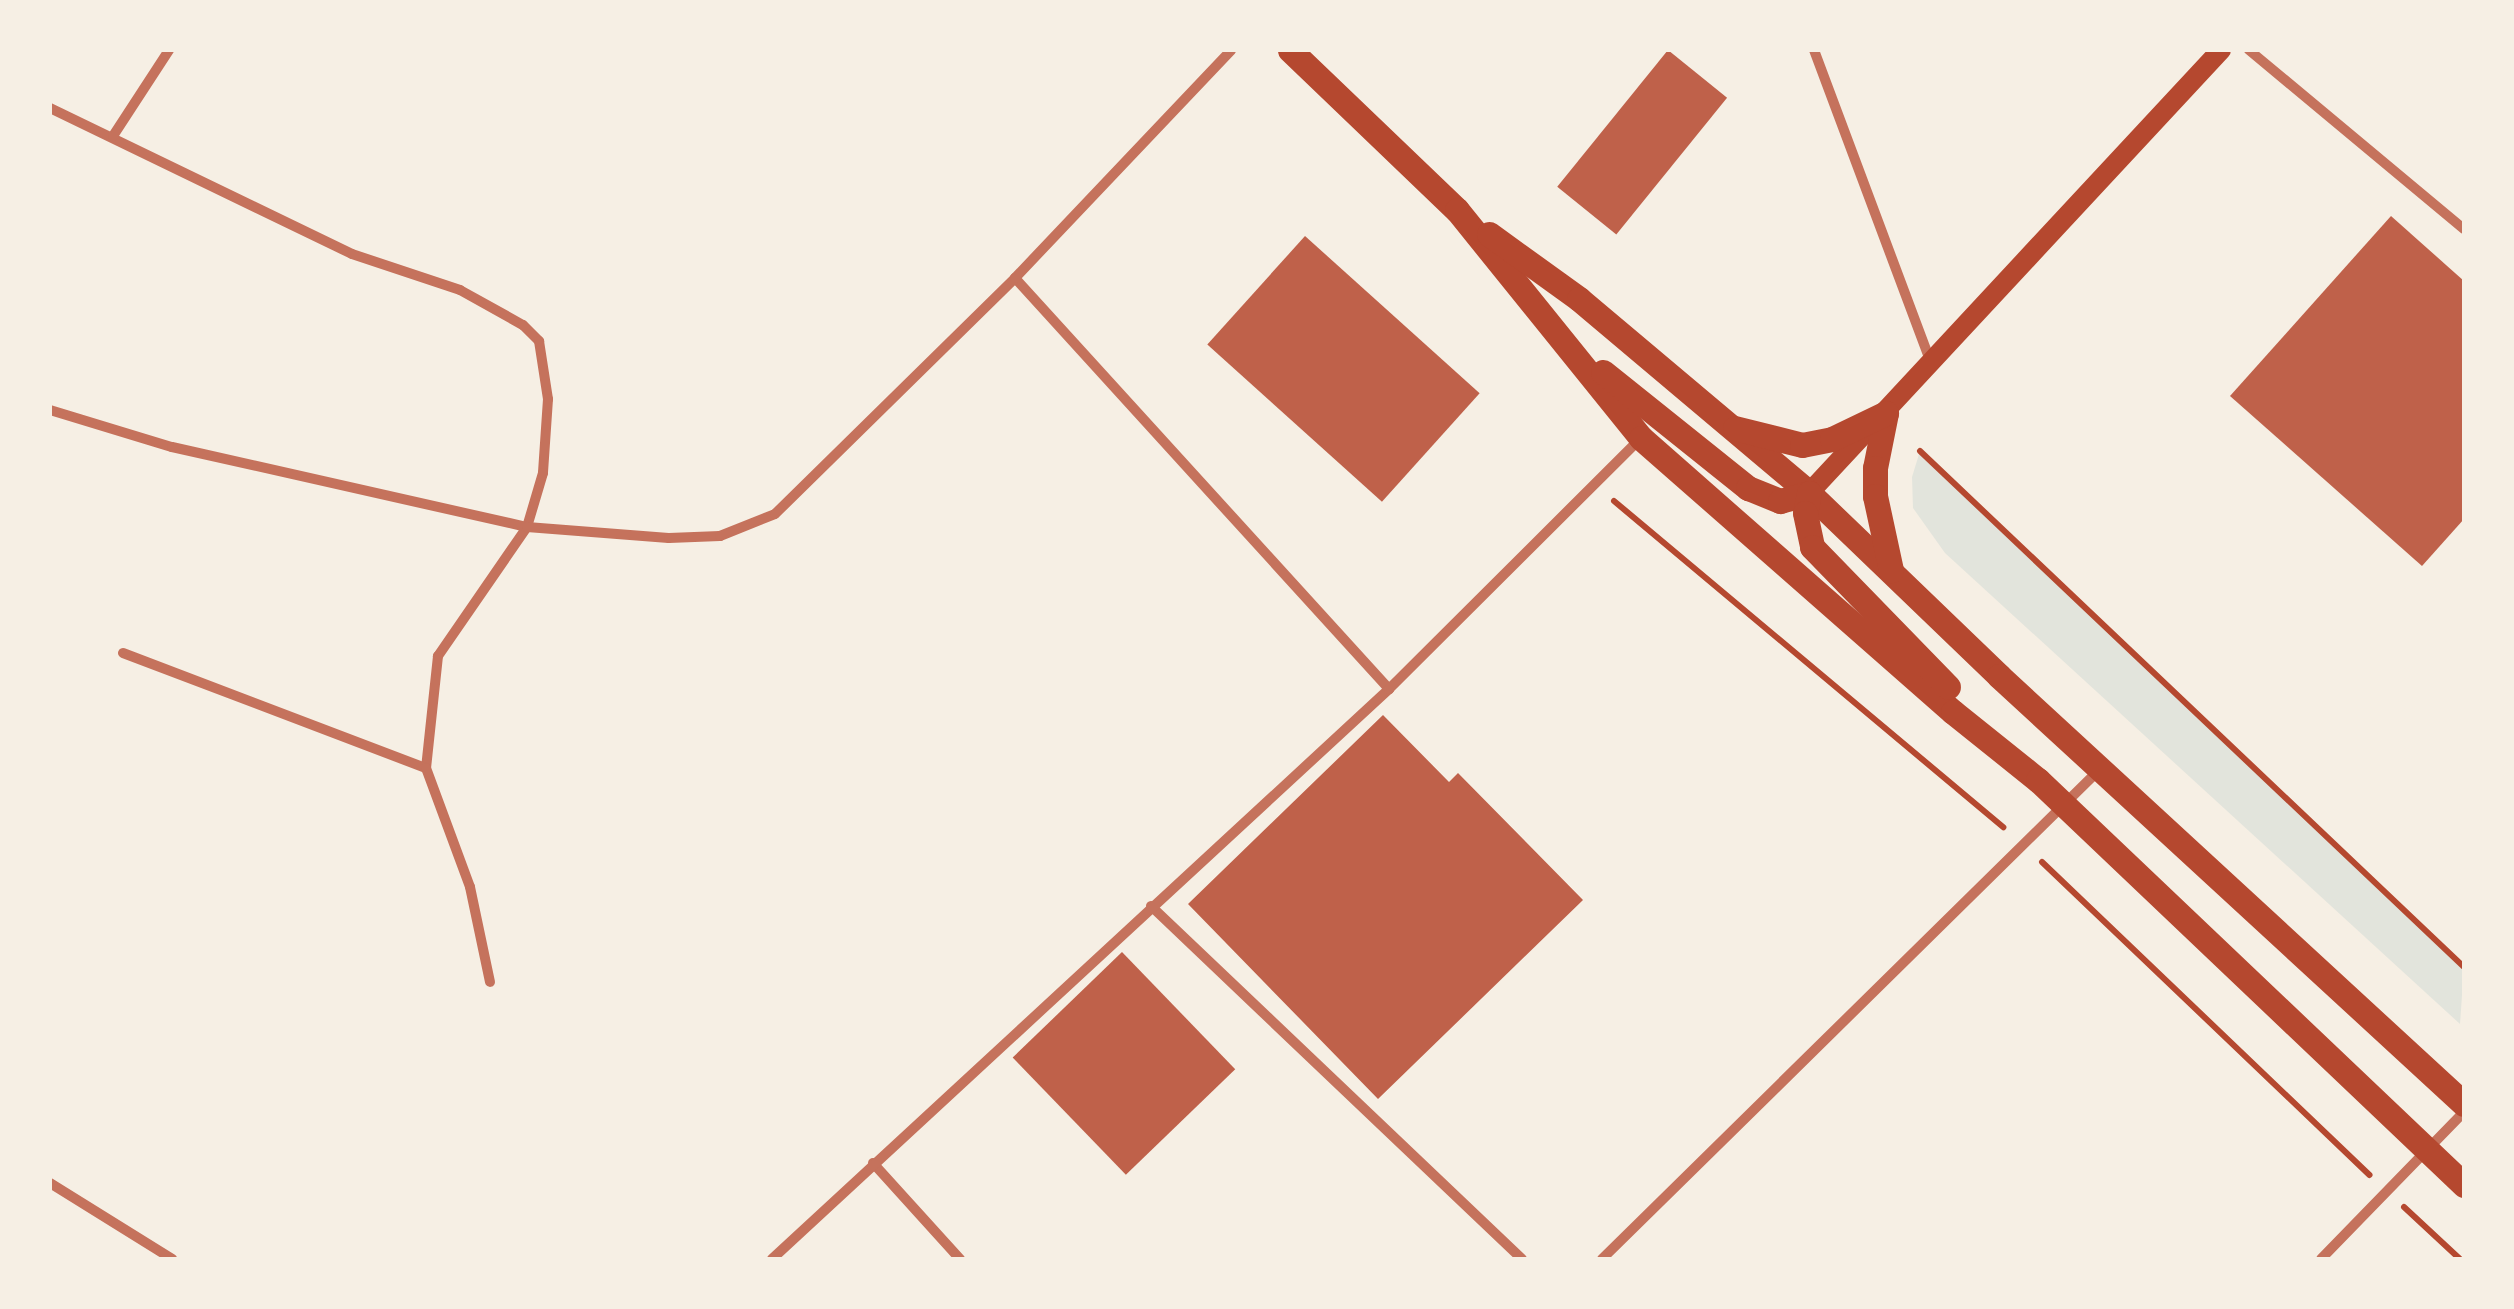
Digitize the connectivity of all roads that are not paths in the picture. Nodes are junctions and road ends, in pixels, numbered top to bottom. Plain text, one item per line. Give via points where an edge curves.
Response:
1 (169, 50) edge
2 (1230, 50) edge
3 (1290, 50) edge
4 (1814, 50) edge
5 (2221, 50) edge
6 (2249, 50) edge
7 (50, 108) edge
8 (113, 136) junction
9 (1457, 210) junction
10 (2464, 229) edge
11 (1014, 278) junction
12 (1570, 345) junction
13 (1932, 366) junction
14 (50, 410) edge
15 (1886, 413) junction
16 (1726, 426) junction
17 (1641, 438) junction
18 (1809, 494) junction
19 (528, 527) junction
20 (1892, 571) junction
21 (123, 653) dead end
22 (1390, 689) junction
23 (2102, 767) junction
24 (426, 768) junction
25 (2038, 780) junction
26 (2064, 803) junction
27 (1150, 906) junction
28 (490, 982) dead end
29 (2464, 1108) edge
30 (2425, 1150) junction
31 (873, 1163) junction
32 (50, 1183) edge
33 (2464, 1185) edge
34 (172, 1259) edge
35 (772, 1259) edge
36 (960, 1259) edge
37 (1522, 1259) edge
38 (1602, 1259) edge
39 (2321, 1259) edge

1 - 8 street
2 - 11 street
3 - 9 main road
4 - 13 street
5 - 13 main road
6 - 10 street
7 - 8 street
8 - 19 street via 352,254 460,290 540,341 548,398 543,473
9 - 12 main road
9 - 16 main road via 1579,299
11 - 19 street via 775,514 720,536
11 - 22 street
12 - 17 main road
12 - 18 main road via 1748,488 1780,501
13 - 15 main road
14 - 19 street via 172,447
15 - 16 main road via 1832,439 1802,445
15 - 18 main road
15 - 20 main road via 1875,496
16 - 18 main road
17 - 22 street
17 - 25 main road
18 - 20 main road
18 - 25 main road via 1805,514 1812,547
19 - 24 street via 438,656
20 - 23 main road
21 - 24 street
22 - 27 street
23 - 26 street
23 - 29 main road
24 - 28 street via 470,887
25 - 26 main road
26 - 30 main road
26 - 38 street
27 - 31 street
27 - 37 street
29 - 30 street
30 - 33 main road
30 - 39 street
31 - 35 street
31 - 36 street
32 - 34 street

